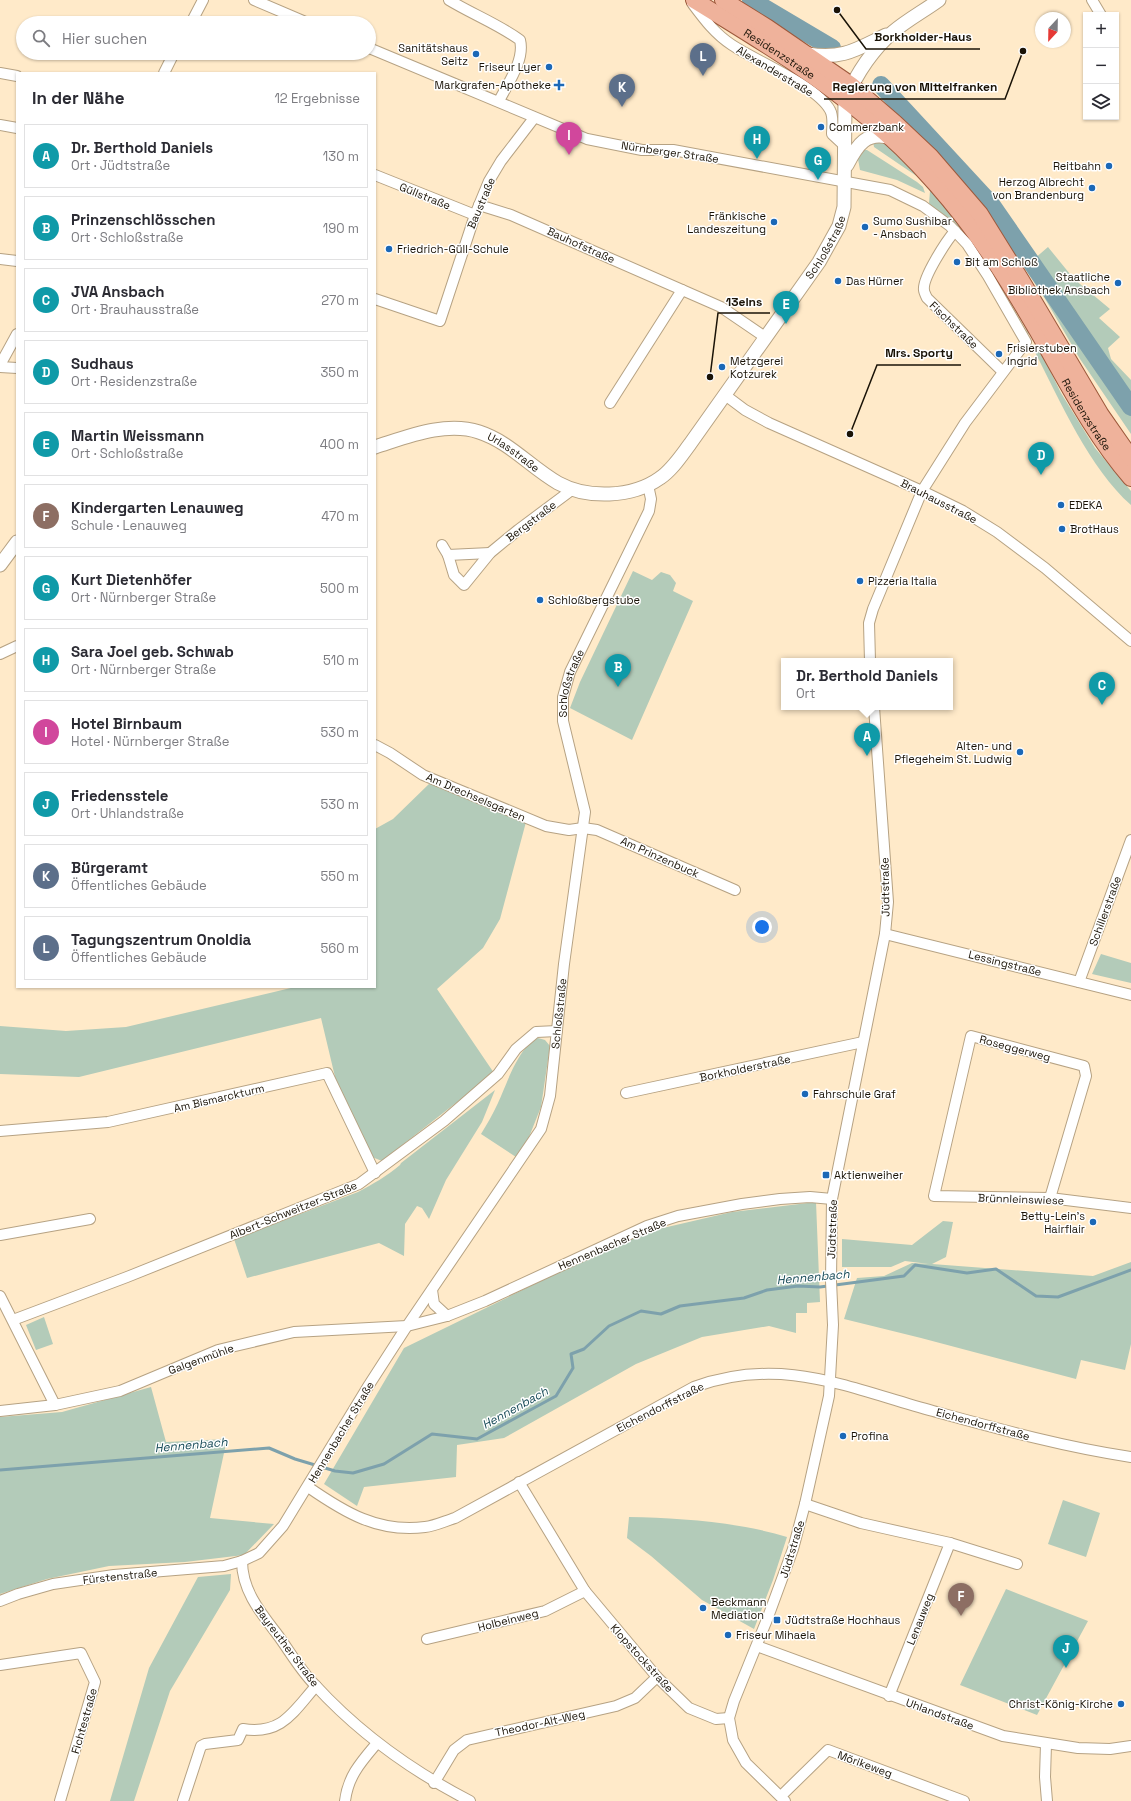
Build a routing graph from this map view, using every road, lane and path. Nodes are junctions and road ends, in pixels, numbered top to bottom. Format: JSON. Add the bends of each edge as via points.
{"nodes":[{"id":1,"x":203,"y":0,"type":"edge"},
{"id":2,"x":254,"y":0,"type":"edge"},
{"id":3,"x":449,"y":0,"type":"edge"},
{"id":4,"x":690,"y":0,"type":"edge"},
{"id":5,"x":694,"y":0,"type":"edge"},
{"id":6,"x":722,"y":0,"type":"edge"},
{"id":7,"x":939,"y":0,"type":"edge"},
{"id":8,"x":1092,"y":0,"type":"edge"},
{"id":9,"x":1099,"y":12,"type":"edge"},
{"id":10,"x":195,"y":16,"type":"edge"},
{"id":11,"x":292,"y":16,"type":"edge"},
{"id":12,"x":893,"y":32,"type":"junction"},
{"id":13,"x":376,"y":51,"type":"edge"},
{"id":14,"x":807,"y":54,"type":"junction"},
{"id":15,"x":170,"y":60,"type":"edge"},
{"id":16,"x":164,"y":72,"type":"edge"},
{"id":17,"x":0,"y":73,"type":"edge"},
{"id":18,"x":16,"y":76,"type":"edge"},
{"id":19,"x":851,"y":85,"type":"junction"},
{"id":20,"x":845,"y":100,"type":"junction"},
{"id":21,"x":499,"y":101,"type":"junction"},
{"id":22,"x":534,"y":118,"type":"junction"},
{"id":23,"x":0,"y":125,"type":"edge"},
{"id":24,"x":16,"y":128,"type":"edge"},
{"id":25,"x":891,"y":138,"type":"junction"},
{"id":26,"x":846,"y":147,"type":"junction"},
{"id":27,"x":376,"y":175,"type":"edge"},
{"id":28,"x":845,"y":175,"type":"junction"},
{"id":29,"x":479,"y":206,"type":"junction"},
{"id":30,"x":475,"y":215,"type":"junction"},
{"id":31,"x":955,"y":231,"type":"junction"},
{"id":32,"x":0,"y":259,"type":"edge"},
{"id":33,"x":16,"y":261,"type":"edge"},
{"id":34,"x":682,"y":290,"type":"junction"},
{"id":35,"x":376,"y":299,"type":"edge"},
{"id":36,"x":16,"y":336,"type":"edge"},
{"id":37,"x":765,"y":337,"type":"junction"},
{"id":38,"x":0,"y":366,"type":"edge"},
{"id":39,"x":16,"y":368,"type":"edge"},
{"id":40,"x":1002,"y":371,"type":"junction"},
{"id":41,"x":725,"y":395,"type":"junction"},
{"id":42,"x":610,"y":404,"type":"dead end"},
{"id":43,"x":376,"y":447,"type":"edge"},
{"id":44,"x":1131,"y":458,"type":"edge"},
{"id":45,"x":1131,"y":478,"type":"edge"},
{"id":46,"x":648,"y":485,"type":"junction"},
{"id":47,"x":573,"y":489,"type":"junction"},
{"id":48,"x":922,"y":490,"type":"junction"},
{"id":49,"x":16,"y":543,"type":"edge"},
{"id":50,"x":442,"y":545,"type":"dead end"},
{"id":51,"x":490,"y":553,"type":"junction"},
{"id":52,"x":448,"y":555,"type":"junction"},
{"id":53,"x":0,"y":565,"type":"edge"},
{"id":54,"x":1131,"y":641,"type":"edge"},
{"id":55,"x":16,"y":646,"type":"edge"},
{"id":56,"x":0,"y":654,"type":"edge"},
{"id":57,"x":870,"y":658,"type":"edge"},
{"id":58,"x":874,"y":710,"type":"edge"},
{"id":59,"x":376,"y":746,"type":"edge"},
{"id":60,"x":583,"y":828,"type":"junction"},
{"id":61,"x":1131,"y":840,"type":"edge"},
{"id":62,"x":735,"y":890,"type":"dead end"},
{"id":63,"x":885,"y":934,"type":"junction"},
{"id":64,"x":1079,"y":982,"type":"junction"},
{"id":65,"x":1128,"y":994,"type":"edge"},
{"id":66,"x":557,"y":1030,"type":"junction"},
{"id":67,"x":863,"y":1042,"type":"junction"},
{"id":68,"x":626,"y":1093,"type":"dead end"},
{"id":69,"x":0,"y":1131,"type":"edge"},
{"id":70,"x":375,"y":1174,"type":"junction"},
{"id":71,"x":934,"y":1196,"type":"joint"},
{"id":72,"x":1050,"y":1198,"type":"junction"},
{"id":73,"x":832,"y":1199,"type":"junction"},
{"id":74,"x":1131,"y":1208,"type":"edge"},
{"id":75,"x":90,"y":1219,"type":"dead end"},
{"id":76,"x":0,"y":1235,"type":"edge"},
{"id":77,"x":432,"y":1290,"type":"junction"},
{"id":78,"x":0,"y":1296,"type":"edge"},
{"id":79,"x":447,"y":1316,"type":"junction"},
{"id":80,"x":13,"y":1320,"type":"junction"},
{"id":81,"x":407,"y":1326,"type":"junction"},
{"id":82,"x":830,"y":1381,"type":"junction"},
{"id":83,"x":56,"y":1405,"type":"junction"},
{"id":84,"x":0,"y":1411,"type":"edge"},
{"id":85,"x":1131,"y":1457,"type":"edge"},
{"id":86,"x":519,"y":1482,"type":"junction"},
{"id":87,"x":308,"y":1487,"type":"junction"},
{"id":88,"x":805,"y":1504,"type":"junction"},
{"id":89,"x":950,"y":1543,"type":"junction"},
{"id":90,"x":242,"y":1562,"type":"junction"},
{"id":91,"x":1017,"y":1564,"type":"dead end"},
{"id":92,"x":585,"y":1591,"type":"junction"},
{"id":93,"x":0,"y":1601,"type":"edge"},
{"id":94,"x":427,"y":1639,"type":"dead end"},
{"id":95,"x":756,"y":1646,"type":"junction"},
{"id":96,"x":0,"y":1665,"type":"edge"},
{"id":97,"x":657,"y":1676,"type":"junction"},
{"id":98,"x":316,"y":1686,"type":"junction"},
{"id":99,"x":889,"y":1696,"type":"junction"},
{"id":100,"x":729,"y":1718,"type":"junction"},
{"id":101,"x":377,"y":1743,"type":"junction"},
{"id":102,"x":1046,"y":1744,"type":"junction"},
{"id":103,"x":1131,"y":1746,"type":"edge"},
{"id":104,"x":434,"y":1783,"type":"junction"},
{"id":105,"x":783,"y":1799,"type":"edge"},
{"id":106,"x":60,"y":1801,"type":"edge"},
{"id":107,"x":184,"y":1801,"type":"edge"},
{"id":108,"x":345,"y":1801,"type":"edge"},
{"id":109,"x":470,"y":1801,"type":"edge"},
{"id":110,"x":964,"y":1801,"type":"edge"},
{"id":111,"x":1047,"y":1801,"type":"edge"}],
"edges":[{"from":1,"to":10,"type":"street"},
{"from":2,"to":11,"type":"street"},
{"from":3,"to":21,"type":"street","via":[[520,40],[520,57]]},
{"from":4,"to":26,"type":"street","name":"Alexanderstraße","via":[[713,31],[731,45],[782,73],[826,104],[832,115],[832,134]]},
{"from":5,"to":20,"type":"main road","name":"Residenzstraße","via":[[781,54]]},
{"from":6,"to":14,"type":"main road","name":"Residenzstraße"},
{"from":7,"to":12,"type":"street"},
{"from":8,"to":9,"type":"street"},
{"from":12,"to":14,"type":"street","via":[[845,55],[824,57]]},
{"from":12,"to":19,"type":"street","via":[[873,53]]},
{"from":13,"to":21,"type":"street","name":"Nürnberger Straße"},
{"from":14,"to":19,"type":"main road","name":"Residenzstraße"},
{"from":15,"to":16,"type":"street"},
{"from":17,"to":18,"type":"street"},
{"from":19,"to":20,"type":"street"},
{"from":19,"to":44,"type":"main road","name":"Residenzstraße","via":[[930,156],[980,214],[1101,415]]},
{"from":20,"to":25,"type":"main road","name":"Residenzstraße"},
{"from":20,"to":26,"type":"street","name":"Schloßstraße"},
{"from":21,"to":22,"type":"street","name":"Nürnberger Straße"},
{"from":22,"to":28,"type":"street","name":"Nürnberger Straße","via":[[587,139],[642,150],[673,150]]},
{"from":22,"to":29,"type":"street","name":"Baustraße","via":[[501,161]]},
{"from":23,"to":24,"type":"street"},
{"from":25,"to":28,"type":"street","via":[[874,136],[860,144],[854,151]]},
{"from":25,"to":45,"type":"main road","name":"Residenzstraße","via":[[944,194],[991,256],[1037,330],[1089,423]]},
{"from":26,"to":28,"type":"street","name":"Schloßstraße"},
{"from":27,"to":30,"type":"street","name":"Güllstraße"},
{"from":28,"to":31,"type":"street","via":[[890,190],[923,206]]},
{"from":28,"to":37,"type":"street","name":"Schloßstraße","via":[[844,207],[839,226],[819,262]]},
{"from":29,"to":30,"type":"street","name":"Baustraße"},
{"from":29,"to":34,"type":"street","name":"Bauhofstraße","via":[[511,215]]},
{"from":30,"to":35,"type":"street","name":"Baustraße","via":[[440,321]]},
{"from":31,"to":40,"type":"street","via":[[988,276],[1026,342]]},
{"from":31,"to":40,"type":"street","name":"Fischstraße","via":[[947,240],[923,288],[927,298]]},
{"from":32,"to":33,"type":"street"},
{"from":34,"to":37,"type":"street","name":"Bauhofstraße","via":[[721,307]]},
{"from":34,"to":42,"type":"street"},
{"from":36,"to":38,"type":"street"},
{"from":37,"to":41,"type":"street","name":"Schloßstraße"},
{"from":38,"to":39,"type":"street"},
{"from":40,"to":48,"type":"street"},
{"from":41,"to":46,"type":"street","name":"Schloßstraße","via":[[669,471]]},
{"from":41,"to":48,"type":"street","name":"Brauhausstraße","via":[[769,423]]},
{"from":43,"to":47,"type":"street","name":"Urlasstraße","via":[[423,432],[456,428],[478,431],[498,440],[558,483]]},
{"from":46,"to":47,"type":"street","name":"Urlasstraße","via":[[611,494]]},
{"from":46,"to":60,"type":"street","name":"Schloßstraße","via":[[651,499],[649,511],[570,672],[563,697],[563,721],[585,812]]},
{"from":47,"to":51,"type":"street","name":"Bergstraße"},
{"from":48,"to":54,"type":"street","name":"Brauhausstraße","via":[[997,532],[1045,568]]},
{"from":48,"to":57,"type":"street","via":[[873,609],[869,623]]},
{"from":49,"to":53,"type":"street"},
{"from":50,"to":52,"type":"street","name":"Bergstraße"},
{"from":51,"to":52,"type":"street"},
{"from":51,"to":52,"type":"street","name":"Bergstraße","via":[[464,585],[454,575]]},
{"from":55,"to":56,"type":"street"},
{"from":58,"to":63,"type":"street","name":"Jüdtstraße","via":[[888,902]]},
{"from":59,"to":60,"type":"street","name":"Am Drechselsgarten","via":[[429,778],[546,826],[569,830]]},
{"from":60,"to":62,"type":"street","name":"Am Prinzenbuck","via":[[597,830]]},
{"from":60,"to":66,"type":"street","name":"Schloßstraße"},
{"from":61,"to":64,"type":"street","name":"Schillerstraße"},
{"from":63,"to":64,"type":"street","name":"Lessingstraße"},
{"from":63,"to":67,"type":"street","name":"Jüdtstraße"},
{"from":64,"to":65,"type":"street","name":"Lessingstraße"},
{"from":66,"to":70,"type":"street","name":"Albert-Schweitzer-Straße","via":[[536,1032],[516,1049],[498,1074],[444,1121]]},
{"from":66,"to":77,"type":"street","name":"Schloßstraße","via":[[550,1096],[541,1129]]},
{"from":67,"to":68,"type":"street","name":"Borkholderstraße"},
{"from":67,"to":73,"type":"street","name":"Jüdtstraße"},
{"from":69,"to":70,"type":"street","name":"Am Bismarckturm","via":[[108,1122],[327,1073]]},
{"from":70,"to":80,"type":"street","name":"Albert-Schweitzer-Straße","via":[[359,1184]]},
{"from":71,"to":72,"type":"street","name":"Brünnleinswiese"},
{"from":71,"to":72,"type":"street","name":"Roseggerweg","via":[[971,1036],[1084,1066],[1086,1076]]},
{"from":72,"to":74,"type":"street","name":"Brünnleinswiese"},
{"from":73,"to":79,"type":"street","name":"Hennenbacher Straße","via":[[780,1199],[678,1216],[647,1226]]},
{"from":73,"to":82,"type":"street","name":"Jüdtstraße","via":[[833,1325]]},
{"from":75,"to":76,"type":"street"},
{"from":77,"to":79,"type":"street","via":[[434,1304]]},
{"from":77,"to":81,"type":"street","name":"Schloßstraße"},
{"from":78,"to":80,"type":"street"},
{"from":79,"to":81,"type":"street","name":"Hennenbacher Straße"},
{"from":80,"to":83,"type":"street"},
{"from":81,"to":83,"type":"street","name":"Galgenmühle","via":[[294,1332],[218,1350],[120,1391]]},
{"from":81,"to":87,"type":"street","name":"Hennenbacher Straße"},
{"from":82,"to":85,"type":"street","name":"Eichendorffstraße","via":[[1069,1447]]},
{"from":82,"to":86,"type":"street","name":"Eichendorffstraße","via":[[766,1373],[727,1377],[703,1384]]},
{"from":82,"to":88,"type":"street","name":"Jüdtstraße","via":[[829,1396]]},
{"from":83,"to":84,"type":"street","name":"Galgenmühle"},
{"from":86,"to":87,"type":"street","name":"Eichendorffstraße","via":[[455,1518],[426,1527],[397,1527],[367,1521],[349,1514]]},
{"from":86,"to":92,"type":"street","name":"Klopstockstraße"},
{"from":87,"to":90,"type":"street","name":"Hennenbacher Straße","via":[[284,1526],[259,1553]]},
{"from":88,"to":89,"type":"street","via":[[861,1523]]},
{"from":88,"to":95,"type":"street","name":"Jüdtstraße","via":[[793,1549]]},
{"from":89,"to":91,"type":"street"},
{"from":89,"to":99,"type":"street","name":"Lenauweg"},
{"from":90,"to":93,"type":"street","name":"Fürstenstraße","via":[[52,1584]]},
{"from":90,"to":98,"type":"street","name":"Bayreuther Straße","via":[[242,1575],[255,1604]]},
{"from":92,"to":94,"type":"street","name":"Holbeinweg","via":[[545,1610]]},
{"from":92,"to":97,"type":"street","name":"Klopstockstraße"},
{"from":95,"to":99,"type":"street","name":"Uhlandstraße"},
{"from":95,"to":100,"type":"street","name":"Jüdtstraße"},
{"from":96,"to":106,"type":"street","name":"Fichtestraße","via":[[81,1653],[95,1682]]},
{"from":97,"to":100,"type":"street","name":"Klopstockstraße","via":[[689,1708],[716,1719]]},
{"from":97,"to":104,"type":"street","name":"Theodor-Alt-Weg","via":[[635,1698],[616,1706],[466,1740],[454,1750]]},
{"from":98,"to":101,"type":"street","name":"Bayreuther Straße"},
{"from":98,"to":107,"type":"street","via":[[282,1724],[267,1730],[243,1729],[238,1740],[201,1746]]},
{"from":99,"to":102,"type":"street","name":"Uhlandstraße","via":[[1003,1736]]},
{"from":100,"to":105,"type":"street","via":[[733,1740],[746,1763]]},
{"from":101,"to":104,"type":"street","name":"Bayreuther Straße"},
{"from":101,"to":108,"type":"street","via":[[354,1770],[346,1790]]},
{"from":102,"to":103,"type":"street","name":"Uhlandstraße","via":[[1110,1749]]},
{"from":102,"to":111,"type":"street"},
{"from":104,"to":109,"type":"street","name":"Bayreuther Straße"},
{"from":105,"to":110,"type":"street","name":"Mörikeweg","via":[[828,1750]]}]}
